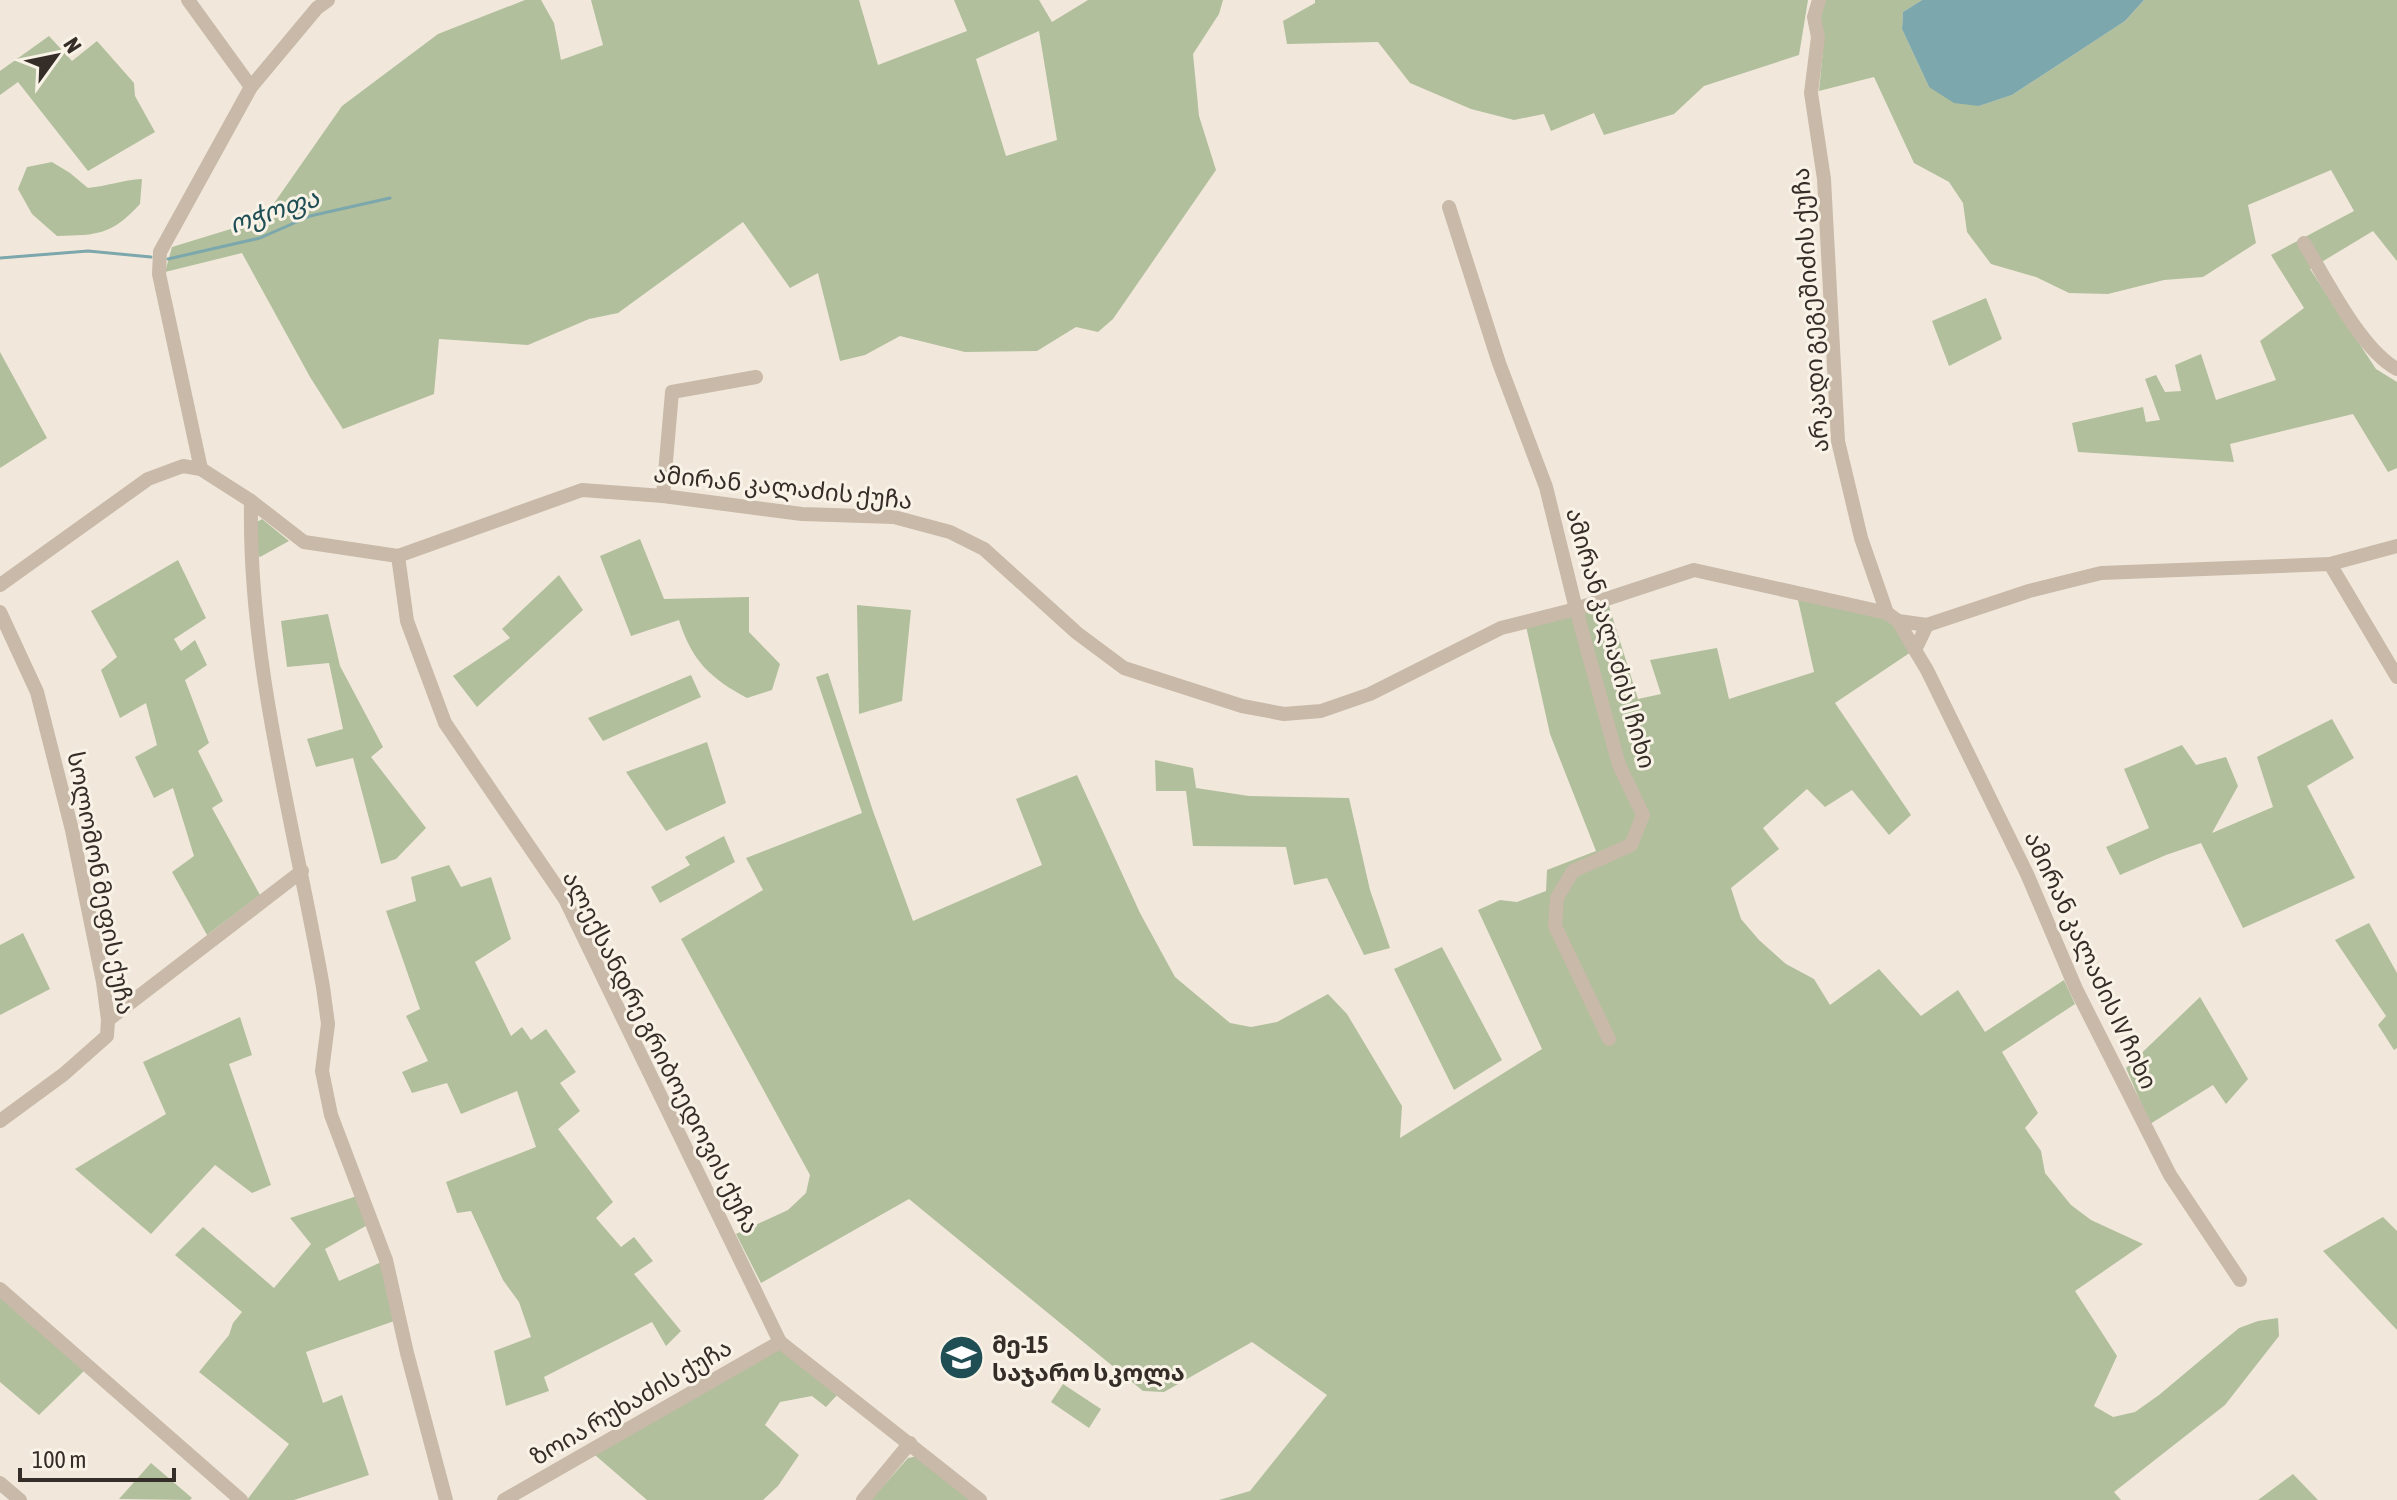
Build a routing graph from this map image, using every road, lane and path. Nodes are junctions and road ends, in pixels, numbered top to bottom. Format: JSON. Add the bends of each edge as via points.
{"nodes":[{"id":1,"x":188,"y":0,"type":"edge"},
{"id":2,"x":328,"y":0,"type":"edge"},
{"id":3,"x":1819,"y":0,"type":"edge"},
{"id":4,"x":251,"y":87,"type":"junction"},
{"id":5,"x":1449,"y":207,"type":"dead end"},
{"id":6,"x":2304,"y":243,"type":"dead end"},
{"id":7,"x":2397,"y":369,"type":"edge"},
{"id":8,"x":756,"y":377,"type":"dead end"},
{"id":9,"x":201,"y":469,"type":"junction"},
{"id":10,"x":663,"y":496,"type":"junction"},
{"id":11,"x":251,"y":501,"type":"junction"},
{"id":12,"x":2397,"y":546,"type":"edge"},
{"id":13,"x":398,"y":556,"type":"junction"},
{"id":14,"x":2330,"y":564,"type":"junction"},
{"id":15,"x":0,"y":585,"type":"edge"},
{"id":16,"x":1576,"y":609,"type":"junction"},
{"id":17,"x":0,"y":612,"type":"edge"},
{"id":18,"x":1893,"y":617,"type":"junction"},
{"id":19,"x":1927,"y":625,"type":"junction"},
{"id":20,"x":1915,"y":650,"type":"junction"},
{"id":21,"x":2397,"y":677,"type":"edge"},
{"id":22,"x":302,"y":871,"type":"junction"},
{"id":23,"x":108,"y":1020,"type":"junction"},
{"id":24,"x":1609,"y":1039,"type":"dead end"},
{"id":25,"x":0,"y":1121,"type":"edge"},
{"id":26,"x":2240,"y":1280,"type":"dead end"},
{"id":27,"x":0,"y":1289,"type":"edge"},
{"id":28,"x":780,"y":1342,"type":"junction"},
{"id":29,"x":910,"y":1443,"type":"junction"},
{"id":30,"x":0,"y":1483,"type":"edge"},
{"id":31,"x":20,"y":1500,"type":"edge"},
{"id":32,"x":241,"y":1500,"type":"edge"},
{"id":33,"x":446,"y":1500,"type":"edge"},
{"id":34,"x":504,"y":1500,"type":"edge"},
{"id":35,"x":863,"y":1500,"type":"edge"},
{"id":36,"x":980,"y":1500,"type":"edge"}],
"edges":[{"from":1,"to":4,"type":"street"},
{"from":2,"to":4,"type":"street"},
{"from":3,"to":18,"type":"street","name":"არკადი გეგეშიძის ქუჩა","via":[[1811,93],[1824,179],[1838,441],[1861,538]]},
{"from":4,"to":9,"type":"street","via":[[160,252],[159,274]]},
{"from":5,"to":16,"type":"street","name":"ამირან კალაძის I ჩიხი","via":[[1546,487]]},
{"from":6,"to":7,"type":"street","via":[[2357,328],[2382,361]]},
{"from":8,"to":10,"type":"street","via":[[672,392]]},
{"from":9,"to":11,"type":"street","name":"ამირან კალაძის ქუჩა"},
{"from":9,"to":15,"type":"street","via":[[183,466],[148,479]]},
{"from":10,"to":13,"type":"street","name":"ამირან კალაძის ქუჩა","via":[[582,490]]},
{"from":10,"to":16,"type":"street","name":"ამირან კალაძის ქუჩა","via":[[802,514],[894,517],[950,532],[984,549],[1124,668],[1284,714],[1321,711],[1370,694],[1501,628]]},
{"from":11,"to":13,"type":"street","name":"ამირან კალაძის ქუჩა","via":[[304,542]]},
{"from":11,"to":22,"type":"street","via":[[250,551],[266,690]]},
{"from":12,"to":14,"type":"street","name":"ამირან კალაძის ქუჩა"},
{"from":13,"to":28,"type":"street","name":"ალექსანდრე გრიბოედოვის ქუჩა","via":[[407,621],[445,723],[565,899]]},
{"from":14,"to":19,"type":"street","name":"ამირან კალაძის ქუჩა","via":[[2101,573]]},
{"from":14,"to":21,"type":"street"},
{"from":16,"to":18,"type":"street","name":"ამირან კალაძის ქუჩა","via":[[1694,570]]},
{"from":16,"to":24,"type":"street","name":"ამირან კალაძის I ჩიხი","via":[[1619,765],[1643,815],[1631,845],[1573,871],[1557,898],[1555,926]]},
{"from":17,"to":23,"type":"street","name":"სოლომონ მეფის ქუჩა","via":[[37,692],[72,830]]},
{"from":18,"to":19,"type":"street","name":"ამირან კალაძის ქუჩა"},
{"from":18,"to":20,"type":"street","name":"ამირან კალაძის IV ჩიხი"},
{"from":19,"to":20,"type":"street"},
{"from":20,"to":26,"type":"street","name":"ამირან კალაძის IV ჩიხი","via":[[2170,1175]]},
{"from":22,"to":23,"type":"street"},
{"from":22,"to":33,"type":"street","via":[[328,1024],[322,1071],[331,1115],[386,1260]]},
{"from":23,"to":25,"type":"street","name":"სოლომონ მეფის ქუჩა","via":[[107,1036],[88,1055]]},
{"from":27,"to":32,"type":"street"},
{"from":28,"to":29,"type":"street","name":"ალექსანდრე გრიბოედოვის ქუჩა"},
{"from":28,"to":34,"type":"street","name":"ზოია რუხაძის ქუჩა"},
{"from":29,"to":35,"type":"street"},
{"from":29,"to":36,"type":"street","name":"ალექსანდრე გრიბოედოვის ქუჩა"},
{"from":30,"to":31,"type":"street"}]}
